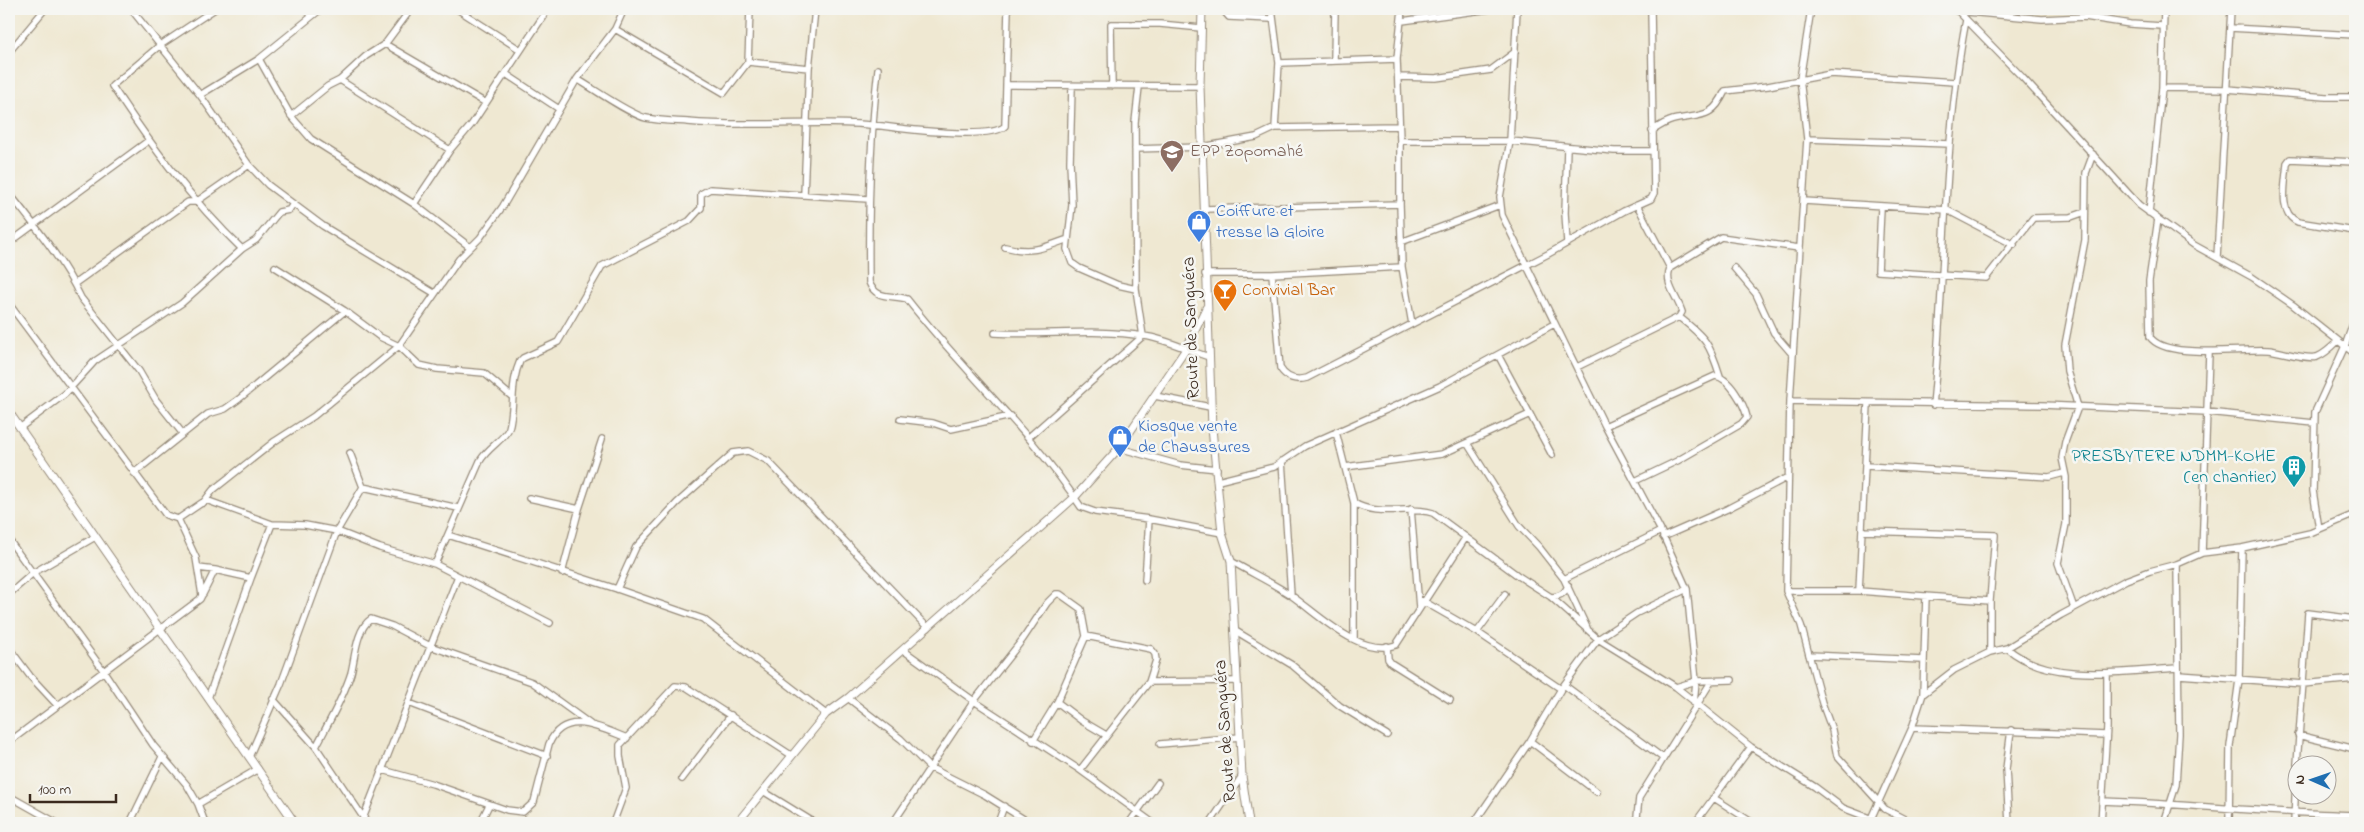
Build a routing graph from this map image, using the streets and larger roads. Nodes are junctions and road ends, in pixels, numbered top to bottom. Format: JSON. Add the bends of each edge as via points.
{"nodes":[{"id":1,"x":45,"y":9,"type":"edge"},
{"id":2,"x":131,"y":9,"type":"edge"},
{"id":3,"x":215,"y":9,"type":"edge"},
{"id":4,"x":306,"y":9,"type":"edge"},
{"id":5,"x":321,"y":9,"type":"edge"},
{"id":6,"x":410,"y":9,"type":"edge"},
{"id":7,"x":457,"y":9,"type":"edge"},
{"id":8,"x":548,"y":9,"type":"edge"},
{"id":9,"x":624,"y":9,"type":"edge"},
{"id":10,"x":750,"y":9,"type":"edge"},
{"id":11,"x":815,"y":9,"type":"edge"},
{"id":12,"x":1008,"y":9,"type":"edge"},
{"id":13,"x":1202,"y":9,"type":"edge"},
{"id":14,"x":1222,"y":9,"type":"edge"},
{"id":15,"x":1272,"y":9,"type":"edge"},
{"id":16,"x":1335,"y":9,"type":"edge"},
{"id":17,"x":1402,"y":9,"type":"edge"},
{"id":18,"x":1490,"y":9,"type":"edge"},
{"id":19,"x":1517,"y":9,"type":"edge"},
{"id":20,"x":1651,"y":9,"type":"edge"},
{"id":21,"x":1811,"y":9,"type":"edge"},
{"id":22,"x":2164,"y":9,"type":"edge"},
{"id":23,"x":2231,"y":9,"type":"edge"},
{"id":24,"x":1467,"y":10,"type":"edge"},
{"id":25,"x":1956,"y":10,"type":"edge"},
{"id":26,"x":310,"y":15,"type":"junction"},
{"id":27,"x":1272,"y":19,"type":"junction"},
{"id":28,"x":1966,"y":20,"type":"junction"},
{"id":29,"x":1402,"y":21,"type":"junction"},
{"id":30,"x":2162,"y":26,"type":"junction"},
{"id":31,"x":1201,"y":28,"type":"junction"},
{"id":32,"x":2230,"y":28,"type":"junction"},
{"id":33,"x":615,"y":29,"type":"junction"},
{"id":34,"x":2355,"y":35,"type":"edge"},
{"id":35,"x":385,"y":44,"type":"junction"},
{"id":36,"x":159,"y":46,"type":"junction"},
{"id":37,"x":520,"y":49,"type":"junction"},
{"id":38,"x":9,"y":52,"type":"edge"},
{"id":39,"x":1515,"y":52,"type":"junction"},
{"id":40,"x":259,"y":59,"type":"junction"},
{"id":41,"x":1397,"y":59,"type":"junction"},
{"id":42,"x":1334,"y":60,"type":"junction"},
{"id":43,"x":748,"y":62,"type":"junction"},
{"id":44,"x":1279,"y":63,"type":"junction"},
{"id":45,"x":809,"y":68,"type":"junction"},
{"id":46,"x":878,"y":69,"type":"dead end"},
{"id":47,"x":506,"y":74,"type":"junction"},
{"id":48,"x":1399,"y":77,"type":"junction"},
{"id":49,"x":577,"y":79,"type":"junction"},
{"id":50,"x":1800,"y":79,"type":"junction"},
{"id":51,"x":340,"y":80,"type":"junction"},
{"id":52,"x":1955,"y":82,"type":"junction"},
{"id":53,"x":1008,"y":85,"type":"junction"},
{"id":54,"x":1112,"y":86,"type":"junction"},
{"id":55,"x":1200,"y":86,"type":"junction"},
{"id":56,"x":1072,"y":87,"type":"junction"},
{"id":57,"x":1139,"y":87,"type":"junction"},
{"id":58,"x":2162,"y":88,"type":"junction"},
{"id":59,"x":2227,"y":90,"type":"junction"},
{"id":60,"x":200,"y":95,"type":"junction"},
{"id":61,"x":2355,"y":96,"type":"edge"},
{"id":62,"x":486,"y":102,"type":"junction"},
{"id":63,"x":559,"y":109,"type":"junction"},
{"id":64,"x":291,"y":116,"type":"junction"},
{"id":65,"x":807,"y":124,"type":"junction"},
{"id":66,"x":871,"y":125,"type":"junction"},
{"id":67,"x":1398,"y":126,"type":"junction"},
{"id":68,"x":1275,"y":128,"type":"junction"},
{"id":69,"x":1652,"y":131,"type":"junction"},
{"id":70,"x":1807,"y":139,"type":"junction"},
{"id":71,"x":148,"y":141,"type":"junction"},
{"id":72,"x":1400,"y":141,"type":"junction"},
{"id":73,"x":1510,"y":141,"type":"junction"},
{"id":74,"x":1950,"y":144,"type":"junction"},
{"id":75,"x":1202,"y":147,"type":"junction"},
{"id":76,"x":1567,"y":147,"type":"junction"},
{"id":77,"x":1135,"y":148,"type":"junction"},
{"id":78,"x":450,"y":150,"type":"junction"},
{"id":79,"x":1652,"y":151,"type":"junction"},
{"id":80,"x":2093,"y":154,"type":"junction"},
{"id":81,"x":2355,"y":162,"type":"edge"},
{"id":82,"x":249,"y":165,"type":"junction"},
{"id":83,"x":9,"y":193,"type":"edge"},
{"id":84,"x":804,"y":195,"type":"junction"},
{"id":85,"x":868,"y":199,"type":"junction"},
{"id":86,"x":1804,"y":201,"type":"junction"},
{"id":87,"x":196,"y":202,"type":"junction"},
{"id":88,"x":293,"y":204,"type":"junction"},
{"id":89,"x":414,"y":204,"type":"junction"},
{"id":90,"x":1400,"y":204,"type":"junction"},
{"id":91,"x":1500,"y":205,"type":"junction"},
{"id":92,"x":1638,"y":205,"type":"junction"},
{"id":93,"x":1880,"y":208,"type":"junction"},
{"id":94,"x":1204,"y":209,"type":"junction"},
{"id":95,"x":1947,"y":210,"type":"junction"},
{"id":96,"x":2085,"y":212,"type":"junction"},
{"id":97,"x":2149,"y":213,"type":"junction"},
{"id":98,"x":2158,"y":219,"type":"junction"},
{"id":99,"x":33,"y":223,"type":"junction"},
{"id":100,"x":2355,"y":231,"type":"edge"},
{"id":101,"x":1068,"y":239,"type":"junction"},
{"id":102,"x":1401,"y":242,"type":"junction"},
{"id":103,"x":9,"y":243,"type":"edge"},
{"id":104,"x":1567,"y":244,"type":"junction"},
{"id":105,"x":2014,"y":245,"type":"junction"},
{"id":106,"x":470,"y":247,"type":"junction"},
{"id":107,"x":1006,"y":247,"type":"dead end"},
{"id":108,"x":1799,"y":248,"type":"junction"},
{"id":109,"x":242,"y":249,"type":"junction"},
{"id":110,"x":2217,"y":257,"type":"junction"},
{"id":111,"x":1526,"y":266,"type":"junction"},
{"id":112,"x":275,"y":267,"type":"dead end"},
{"id":113,"x":1402,"y":267,"type":"junction"},
{"id":114,"x":1670,"y":268,"type":"junction"},
{"id":115,"x":1734,"y":268,"type":"dead end"},
{"id":116,"x":1205,"y":274,"type":"junction"},
{"id":117,"x":1272,"y":274,"type":"junction"},
{"id":118,"x":1944,"y":275,"type":"junction"},
{"id":119,"x":74,"y":284,"type":"junction"},
{"id":120,"x":1136,"y":289,"type":"junction"},
{"id":121,"x":434,"y":294,"type":"junction"},
{"id":122,"x":9,"y":304,"type":"edge"},
{"id":123,"x":1206,"y":308,"type":"junction"},
{"id":124,"x":346,"y":311,"type":"junction"},
{"id":125,"x":1680,"y":317,"type":"junction"},
{"id":126,"x":2355,"y":318,"type":"edge"},
{"id":127,"x":1412,"y":324,"type":"junction"},
{"id":128,"x":1554,"y":324,"type":"junction"},
{"id":129,"x":995,"y":333,"type":"dead end"},
{"id":130,"x":1143,"y":336,"type":"junction"},
{"id":131,"x":2338,"y":341,"type":"junction"},
{"id":132,"x":117,"y":344,"type":"junction"},
{"id":133,"x":398,"y":346,"type":"junction"},
{"id":134,"x":2346,"y":346,"type":"junction"},
{"id":135,"x":1186,"y":350,"type":"junction"},
{"id":136,"x":2209,"y":353,"type":"junction"},
{"id":137,"x":1792,"y":354,"type":"junction"},
{"id":138,"x":2355,"y":354,"type":"edge"},
{"id":139,"x":1498,"y":355,"type":"junction"},
{"id":140,"x":1209,"y":357,"type":"junction"},
{"id":141,"x":1577,"y":367,"type":"junction"},
{"id":142,"x":1720,"y":376,"type":"junction"},
{"id":143,"x":71,"y":388,"type":"junction"},
{"id":144,"x":511,"y":396,"type":"junction"},
{"id":145,"x":1154,"y":396,"type":"junction"},
{"id":146,"x":1790,"y":401,"type":"junction"},
{"id":147,"x":1868,"y":404,"type":"junction"},
{"id":148,"x":1933,"y":405,"type":"junction"},
{"id":149,"x":1210,"y":407,"type":"junction"},
{"id":150,"x":2078,"y":407,"type":"junction"},
{"id":151,"x":9,"y":412,"type":"edge"},
{"id":152,"x":2207,"y":412,"type":"junction"},
{"id":153,"x":1530,"y":414,"type":"junction"},
{"id":154,"x":1011,"y":416,"type":"junction"},
{"id":155,"x":900,"y":419,"type":"dead end"},
{"id":156,"x":2314,"y":423,"type":"junction"},
{"id":157,"x":1605,"y":426,"type":"junction"},
{"id":158,"x":21,"y":427,"type":"junction"},
{"id":159,"x":1336,"y":432,"type":"junction"},
{"id":160,"x":184,"y":434,"type":"junction"},
{"id":161,"x":1030,"y":436,"type":"junction"},
{"id":162,"x":602,"y":439,"type":"dead end"},
{"id":163,"x":1467,"y":443,"type":"junction"},
{"id":164,"x":1119,"y":448,"type":"junction"},
{"id":165,"x":350,"y":453,"type":"dead end"},
{"id":166,"x":1552,"y":455,"type":"dead end"},
{"id":167,"x":1282,"y":461,"type":"junction"},
{"id":168,"x":1866,"y":466,"type":"junction"},
{"id":169,"x":1345,"y":468,"type":"junction"},
{"id":170,"x":1217,"y":469,"type":"junction"},
{"id":171,"x":134,"y":473,"type":"junction"},
{"id":172,"x":2064,"y":473,"type":"junction"},
{"id":173,"x":1788,"y":477,"type":"junction"},
{"id":174,"x":1218,"y":481,"type":"junction"},
{"id":175,"x":1636,"y":481,"type":"junction"},
{"id":176,"x":363,"y":487,"type":"junction"},
{"id":177,"x":1074,"y":496,"type":"junction"},
{"id":178,"x":529,"y":498,"type":"dead end"},
{"id":179,"x":203,"y":503,"type":"junction"},
{"id":180,"x":1354,"y":503,"type":"junction"},
{"id":181,"x":458,"y":508,"type":"junction"},
{"id":182,"x":579,"y":509,"type":"junction"},
{"id":183,"x":1412,"y":509,"type":"junction"},
{"id":184,"x":2355,"y":514,"type":"edge"},
{"id":185,"x":178,"y":519,"type":"junction"},
{"id":186,"x":1150,"y":519,"type":"junction"},
{"id":187,"x":272,"y":524,"type":"junction"},
{"id":188,"x":2319,"y":529,"type":"junction"},
{"id":189,"x":337,"y":531,"type":"junction"},
{"id":190,"x":1222,"y":532,"type":"junction"},
{"id":191,"x":1862,"y":532,"type":"junction"},
{"id":192,"x":1662,"y":534,"type":"junction"},
{"id":193,"x":448,"y":536,"type":"junction"},
{"id":194,"x":95,"y":537,"type":"junction"},
{"id":195,"x":1466,"y":537,"type":"junction"},
{"id":196,"x":9,"y":540,"type":"edge"},
{"id":197,"x":2242,"y":548,"type":"junction"},
{"id":198,"x":2202,"y":553,"type":"junction"},
{"id":199,"x":1231,"y":561,"type":"junction"},
{"id":200,"x":434,"y":564,"type":"junction"},
{"id":201,"x":2177,"y":564,"type":"junction"},
{"id":202,"x":198,"y":568,"type":"junction"},
{"id":203,"x":215,"y":570,"type":"junction"},
{"id":204,"x":562,"y":573,"type":"junction"},
{"id":205,"x":33,"y":574,"type":"junction"},
{"id":206,"x":458,"y":576,"type":"junction"},
{"id":207,"x":251,"y":578,"type":"junction"},
{"id":208,"x":1564,"y":579,"type":"junction"},
{"id":209,"x":1145,"y":580,"type":"dead end"},
{"id":210,"x":1568,"y":585,"type":"junction"},
{"id":211,"x":617,"y":589,"type":"junction"},
{"id":212,"x":1687,"y":589,"type":"junction"},
{"id":213,"x":1786,"y":591,"type":"junction"},
{"id":214,"x":1858,"y":591,"type":"junction"},
{"id":215,"x":9,"y":594,"type":"edge"},
{"id":216,"x":1505,"y":594,"type":"dead end"},
{"id":217,"x":202,"y":595,"type":"junction"},
{"id":218,"x":1291,"y":595,"type":"junction"},
{"id":219,"x":1926,"y":596,"type":"junction"},
{"id":220,"x":1551,"y":597,"type":"junction"},
{"id":221,"x":1423,"y":601,"type":"junction"},
{"id":222,"x":1990,"y":601,"type":"junction"},
{"id":223,"x":1419,"y":608,"type":"junction"},
{"id":224,"x":2074,"y":608,"type":"junction"},
{"id":225,"x":2355,"y":619,"type":"edge"},
{"id":226,"x":550,"y":623,"type":"dead end"},
{"id":227,"x":928,"y":628,"type":"junction"},
{"id":228,"x":159,"y":630,"type":"junction"},
{"id":229,"x":1234,"y":630,"type":"junction"},
{"id":230,"x":1588,"y":630,"type":"junction"},
{"id":231,"x":1478,"y":632,"type":"junction"},
{"id":232,"x":1086,"y":636,"type":"junction"},
{"id":233,"x":1598,"y":639,"type":"junction"},
{"id":234,"x":1354,"y":640,"type":"junction"},
{"id":235,"x":430,"y":646,"type":"junction"},
{"id":236,"x":1387,"y":646,"type":"junction"},
{"id":237,"x":9,"y":648,"type":"edge"},
{"id":238,"x":2007,"y":648,"type":"junction"},
{"id":239,"x":903,"y":650,"type":"junction"},
{"id":240,"x":1990,"y":652,"type":"junction"},
{"id":241,"x":1809,"y":655,"type":"junction"},
{"id":242,"x":1923,"y":660,"type":"junction"},
{"id":243,"x":2178,"y":668,"type":"junction"},
{"id":244,"x":103,"y":670,"type":"junction"},
{"id":245,"x":2107,"y":674,"type":"junction"},
{"id":246,"x":2179,"y":675,"type":"junction"},
{"id":247,"x":2355,"y":679,"type":"edge"},
{"id":248,"x":1732,"y":680,"type":"dead end"},
{"id":249,"x":2239,"y":680,"type":"junction"},
{"id":250,"x":1236,"y":681,"type":"junction"},
{"id":251,"x":1696,"y":681,"type":"junction"},
{"id":252,"x":1149,"y":682,"type":"junction"},
{"id":253,"x":1711,"y":682,"type":"junction"},
{"id":254,"x":2303,"y":684,"type":"junction"},
{"id":255,"x":1562,"y":687,"type":"junction"},
{"id":256,"x":1676,"y":687,"type":"junction"},
{"id":257,"x":1923,"y":694,"type":"junction"},
{"id":258,"x":208,"y":698,"type":"junction"},
{"id":259,"x":848,"y":698,"type":"junction"},
{"id":260,"x":274,"y":699,"type":"junction"},
{"id":261,"x":1450,"y":700,"type":"dead end"},
{"id":262,"x":974,"y":701,"type":"junction"},
{"id":263,"x":1057,"y":702,"type":"junction"},
{"id":264,"x":409,"y":703,"type":"junction"},
{"id":265,"x":57,"y":705,"type":"junction"},
{"id":266,"x":1696,"y":705,"type":"junction"},
{"id":267,"x":826,"y":714,"type":"junction"},
{"id":268,"x":731,"y":715,"type":"junction"},
{"id":269,"x":590,"y":724,"type":"junction"},
{"id":270,"x":1912,"y":728,"type":"junction"},
{"id":271,"x":2011,"y":730,"type":"junction"},
{"id":272,"x":2298,"y":734,"type":"junction"},
{"id":273,"x":1106,"y":735,"type":"junction"},
{"id":274,"x":1386,"y":735,"type":"dead end"},
{"id":275,"x":2106,"y":735,"type":"junction"},
{"id":276,"x":1240,"y":737,"type":"junction"},
{"id":277,"x":628,"y":738,"type":"junction"},
{"id":278,"x":1033,"y":741,"type":"junction"},
{"id":279,"x":1530,"y":741,"type":"junction"},
{"id":280,"x":9,"y":742,"type":"edge"},
{"id":281,"x":1160,"y":744,"type":"dead end"},
{"id":282,"x":316,"y":747,"type":"junction"},
{"id":283,"x":1751,"y":747,"type":"junction"},
{"id":284,"x":2355,"y":749,"type":"edge"},
{"id":285,"x":2297,"y":754,"type":"edge"},
{"id":286,"x":791,"y":755,"type":"junction"},
{"id":287,"x":547,"y":756,"type":"junction"},
{"id":288,"x":162,"y":757,"type":"junction"},
{"id":289,"x":249,"y":757,"type":"junction"},
{"id":290,"x":1663,"y":758,"type":"junction"},
{"id":291,"x":928,"y":767,"type":"junction"},
{"id":292,"x":258,"y":769,"type":"junction"},
{"id":293,"x":383,"y":770,"type":"junction"},
{"id":294,"x":1080,"y":770,"type":"junction"},
{"id":295,"x":1242,"y":776,"type":"junction"},
{"id":296,"x":682,"y":779,"type":"dead end"},
{"id":297,"x":1158,"y":784,"type":"dead end"},
{"id":298,"x":763,"y":791,"type":"junction"},
{"id":299,"x":1597,"y":792,"type":"dead end"},
{"id":300,"x":9,"y":796,"type":"edge"},
{"id":301,"x":1714,"y":798,"type":"junction"},
{"id":302,"x":1879,"y":801,"type":"junction"},
{"id":303,"x":2103,"y":801,"type":"junction"},
{"id":304,"x":198,"y":804,"type":"junction"},
{"id":305,"x":2170,"y":804,"type":"junction"},
{"id":306,"x":2295,"y":804,"type":"edge"},
{"id":307,"x":490,"y":805,"type":"junction"},
{"id":308,"x":1004,"y":806,"type":"junction"},
{"id":309,"x":2230,"y":809,"type":"junction"},
{"id":310,"x":1135,"y":812,"type":"junction"},
{"id":311,"x":2295,"y":813,"type":"junction"},
{"id":312,"x":2355,"y":815,"type":"edge"},
{"id":313,"x":364,"y":816,"type":"junction"},
{"id":314,"x":1870,"y":821,"type":"edge"},
{"id":315,"x":57,"y":823,"type":"edge"},
{"id":316,"x":130,"y":823,"type":"edge"},
{"id":317,"x":205,"y":823,"type":"edge"},
{"id":318,"x":295,"y":823,"type":"edge"},
{"id":319,"x":367,"y":823,"type":"edge"},
{"id":320,"x":480,"y":823,"type":"edge"},
{"id":321,"x":613,"y":823,"type":"edge"},
{"id":322,"x":736,"y":823,"type":"edge"},
{"id":323,"x":814,"y":823,"type":"edge"},
{"id":324,"x":893,"y":823,"type":"edge"},
{"id":325,"x":998,"y":823,"type":"edge"},
{"id":326,"x":1030,"y":823,"type":"edge"},
{"id":327,"x":1129,"y":823,"type":"edge"},
{"id":328,"x":1153,"y":823,"type":"edge"},
{"id":329,"x":1210,"y":823,"type":"edge"},
{"id":330,"x":1250,"y":823,"type":"edge"},
{"id":331,"x":1474,"y":823,"type":"edge"},
{"id":332,"x":1641,"y":823,"type":"edge"},
{"id":333,"x":1695,"y":823,"type":"edge"},
{"id":334,"x":1753,"y":823,"type":"edge"},
{"id":335,"x":1912,"y":823,"type":"edge"},
{"id":336,"x":2009,"y":823,"type":"edge"},
{"id":337,"x":2101,"y":823,"type":"edge"},
{"id":338,"x":2164,"y":823,"type":"edge"},
{"id":339,"x":2229,"y":823,"type":"edge"},
{"id":340,"x":2294,"y":823,"type":"edge"}],
"edges":[{"from":1,"to":38,"type":"street"},
{"from":2,"to":36,"type":"street"},
{"from":3,"to":36,"type":"street"},
{"from":4,"to":26,"type":"street"},
{"from":5,"to":26,"type":"street"},
{"from":6,"to":35,"type":"street"},
{"from":7,"to":37,"type":"street"},
{"from":8,"to":37,"type":"street"},
{"from":9,"to":33,"type":"street"},
{"from":10,"to":43,"type":"street"},
{"from":11,"to":45,"type":"street"},
{"from":12,"to":53,"type":"street"},
{"from":13,"to":31,"type":"street","name":"Route de Sanguéra"},
{"from":14,"to":27,"type":"street","via":[[1229,17]]},
{"from":15,"to":27,"type":"street"},
{"from":16,"to":42,"type":"street"},
{"from":17,"to":29,"type":"street"},
{"from":18,"to":24,"type":"street"},
{"from":19,"to":39,"type":"street"},
{"from":20,"to":69,"type":"street"},
{"from":21,"to":50,"type":"street"},
{"from":22,"to":30,"type":"street"},
{"from":23,"to":32,"type":"street"},
{"from":24,"to":29,"type":"street"},
{"from":25,"to":28,"type":"street"},
{"from":25,"to":30,"type":"street","via":[[2042,20],[2086,17]]},
{"from":26,"to":40,"type":"street"},
{"from":27,"to":44,"type":"street"},
{"from":28,"to":52,"type":"street"},
{"from":28,"to":80,"type":"street"},
{"from":29,"to":41,"type":"street"},
{"from":30,"to":58,"type":"street"},
{"from":31,"to":54,"type":"street","via":[[1111,24]]},
{"from":31,"to":55,"type":"street","name":"Route de Sanguéra"},
{"from":32,"to":34,"type":"street"},
{"from":32,"to":59,"type":"street"},
{"from":33,"to":43,"type":"street","via":[[724,93]]},
{"from":33,"to":49,"type":"street"},
{"from":35,"to":51,"type":"street","via":[[355,64]]},
{"from":35,"to":62,"type":"street"},
{"from":36,"to":60,"type":"street"},
{"from":36,"to":71,"type":"street","via":[[112,86]]},
{"from":37,"to":47,"type":"street"},
{"from":39,"to":48,"type":"street","via":[[1491,70],[1436,78]]},
{"from":39,"to":73,"type":"street"},
{"from":40,"to":60,"type":"street"},
{"from":40,"to":64,"type":"street"},
{"from":41,"to":42,"type":"street"},
{"from":41,"to":48,"type":"street"},
{"from":42,"to":44,"type":"street"},
{"from":43,"to":45,"type":"street"},
{"from":44,"to":68,"type":"street"},
{"from":45,"to":65,"type":"street"},
{"from":46,"to":66,"type":"street"},
{"from":47,"to":62,"type":"street"},
{"from":47,"to":63,"type":"street"},
{"from":48,"to":67,"type":"street"},
{"from":49,"to":63,"type":"street"},
{"from":49,"to":65,"type":"street","via":[[646,118],[723,126]]},
{"from":50,"to":52,"type":"street","via":[[1831,74]]},
{"from":50,"to":69,"type":"street","via":[[1725,91],[1712,111],[1700,117],[1668,122]]},
{"from":50,"to":70,"type":"street"},
{"from":51,"to":64,"type":"street"},
{"from":51,"to":78,"type":"street"},
{"from":52,"to":74,"type":"street"},
{"from":53,"to":56,"type":"street"},
{"from":53,"to":66,"type":"street","via":[[1005,126],[1000,130],[928,131]]},
{"from":54,"to":56,"type":"street"},
{"from":54,"to":57,"type":"street"},
{"from":55,"to":57,"type":"street"},
{"from":55,"to":75,"type":"street","name":"Route de Sanguéra"},
{"from":56,"to":101,"type":"street","via":[[1072,205]]},
{"from":57,"to":77,"type":"street"},
{"from":58,"to":59,"type":"street"},
{"from":58,"to":97,"type":"street"},
{"from":59,"to":61,"type":"street"},
{"from":59,"to":110,"type":"street"},
{"from":60,"to":82,"type":"street"},
{"from":62,"to":78,"type":"street"},
{"from":63,"to":106,"type":"street","via":[[503,206]]},
{"from":64,"to":89,"type":"street","via":[[311,139]]},
{"from":65,"to":66,"type":"street"},
{"from":65,"to":84,"type":"street"},
{"from":66,"to":85,"type":"street"},
{"from":67,"to":68,"type":"street"},
{"from":67,"to":72,"type":"street"},
{"from":68,"to":75,"type":"street","via":[[1256,137]]},
{"from":69,"to":79,"type":"street"},
{"from":70,"to":74,"type":"street"},
{"from":70,"to":86,"type":"street"},
{"from":71,"to":87,"type":"street"},
{"from":71,"to":99,"type":"street"},
{"from":72,"to":73,"type":"street"},
{"from":72,"to":90,"type":"street"},
{"from":73,"to":76,"type":"street"},
{"from":73,"to":91,"type":"street"},
{"from":74,"to":95,"type":"street"},
{"from":75,"to":77,"type":"street"},
{"from":75,"to":94,"type":"street","name":"Route de Sanguéra"},
{"from":76,"to":79,"type":"street"},
{"from":76,"to":104,"type":"street"},
{"from":77,"to":120,"type":"street"},
{"from":78,"to":89,"type":"street"},
{"from":79,"to":92,"type":"street","via":[[1653,197]]},
{"from":80,"to":96,"type":"street","via":[[2086,173]]},
{"from":80,"to":97,"type":"street","via":[[2121,188]]},
{"from":81,"to":100,"type":"street","via":[[2290,159],[2287,163],[2285,210],[2291,219],[2298,222]]},
{"from":82,"to":87,"type":"street"},
{"from":82,"to":88,"type":"street"},
{"from":83,"to":99,"type":"street"},
{"from":84,"to":85,"type":"street"},
{"from":84,"to":144,"type":"street","via":[[704,190],[701,208],[689,221],[602,266],[558,342],[522,358]]},
{"from":85,"to":154,"type":"street","via":[[871,288],[882,296],[908,299],[940,340]]},
{"from":86,"to":93,"type":"street"},
{"from":86,"to":108,"type":"street"},
{"from":87,"to":109,"type":"street"},
{"from":87,"to":119,"type":"street","via":[[188,202]]},
{"from":88,"to":109,"type":"street","via":[[289,210],[279,212],[256,240]]},
{"from":88,"to":121,"type":"street"},
{"from":89,"to":106,"type":"street"},
{"from":90,"to":94,"type":"street"},
{"from":90,"to":102,"type":"street"},
{"from":91,"to":102,"type":"street"},
{"from":91,"to":111,"type":"street"},
{"from":92,"to":104,"type":"street"},
{"from":92,"to":114,"type":"street"},
{"from":93,"to":95,"type":"street"},
{"from":93,"to":118,"type":"street","via":[[1878,271]]},
{"from":94,"to":116,"type":"street","name":"Route de Sanguéra"},
{"from":95,"to":105,"type":"street"},
{"from":95,"to":118,"type":"street"},
{"from":96,"to":105,"type":"street","via":[[2071,218],[2033,218]]},
{"from":96,"to":150,"type":"street","via":[[2079,280],[2065,344],[2067,371]]},
{"from":97,"to":98,"type":"street"},
{"from":98,"to":110,"type":"street"},
{"from":98,"to":136,"type":"street","via":[[2149,281],[2150,337],[2166,348]]},
{"from":99,"to":103,"type":"street"},
{"from":99,"to":119,"type":"street"},
{"from":101,"to":107,"type":"street","via":[[1038,250],[1022,252]]},
{"from":101,"to":120,"type":"street","via":[[1067,249],[1072,263],[1078,268]]},
{"from":102,"to":113,"type":"street"},
{"from":104,"to":111,"type":"street"},
{"from":105,"to":118,"type":"street","via":[[1986,278]]},
{"from":106,"to":121,"type":"street"},
{"from":108,"to":114,"type":"street","via":[[1722,237]]},
{"from":108,"to":137,"type":"street"},
{"from":109,"to":132,"type":"street","via":[[182,303]]},
{"from":110,"to":131,"type":"street","via":[[2293,305]]},
{"from":111,"to":127,"type":"street"},
{"from":111,"to":128,"type":"street"},
{"from":112,"to":124,"type":"street"},
{"from":113,"to":117,"type":"street"},
{"from":113,"to":127,"type":"street"},
{"from":114,"to":125,"type":"street","via":[[1667,278],[1682,312]]},
{"from":115,"to":137,"type":"street","via":[[1756,294],[1774,333]]},
{"from":116,"to":117,"type":"street"},
{"from":116,"to":123,"type":"street","name":"Route de Sanguéra"},
{"from":117,"to":127,"type":"street","via":[[1277,356],[1280,368],[1291,378],[1306,378]]},
{"from":118,"to":148,"type":"street"},
{"from":119,"to":132,"type":"street"},
{"from":120,"to":130,"type":"street"},
{"from":121,"to":133,"type":"street"},
{"from":122,"to":143,"type":"street"},
{"from":123,"to":135,"type":"street"},
{"from":123,"to":140,"type":"street","name":"Route de Sanguéra"},
{"from":124,"to":133,"type":"street","via":[[380,338]]},
{"from":124,"to":160,"type":"street","via":[[240,399],[225,409],[208,414]]},
{"from":125,"to":141,"type":"street"},
{"from":125,"to":142,"type":"street","via":[[1703,336],[1712,350]]},
{"from":126,"to":134,"type":"street"},
{"from":128,"to":139,"type":"street"},
{"from":128,"to":141,"type":"street"},
{"from":129,"to":130,"type":"street","via":[[1075,332]]},
{"from":130,"to":135,"type":"street","via":[[1164,340]]},
{"from":130,"to":161,"type":"street"},
{"from":131,"to":134,"type":"street"},
{"from":131,"to":136,"type":"street","via":[[2316,357],[2265,350]]},
{"from":132,"to":143,"type":"street","via":[[85,370]]},
{"from":132,"to":160,"type":"street"},
{"from":133,"to":144,"type":"street","via":[[419,365],[488,374]]},
{"from":133,"to":179,"type":"street","via":[[314,416],[244,465],[213,490]]},
{"from":134,"to":138,"type":"street"},
{"from":134,"to":156,"type":"street","via":[[2319,402]]},
{"from":135,"to":140,"type":"street"},
{"from":135,"to":145,"type":"street"},
{"from":136,"to":152,"type":"street"},
{"from":137,"to":146,"type":"street"},
{"from":139,"to":153,"type":"street"},
{"from":139,"to":159,"type":"street","via":[[1440,386]]},
{"from":140,"to":149,"type":"street","name":"Route de Sanguéra"},
{"from":141,"to":157,"type":"street"},
{"from":142,"to":157,"type":"street","via":[[1702,381]]},
{"from":142,"to":175,"type":"street","via":[[1744,408],[1745,421]]},
{"from":143,"to":158,"type":"street"},
{"from":143,"to":171,"type":"street"},
{"from":144,"to":181,"type":"street","via":[[507,433],[484,454]]},
{"from":145,"to":149,"type":"street"},
{"from":145,"to":164,"type":"street"},
{"from":146,"to":147,"type":"street"},
{"from":146,"to":173,"type":"street"},
{"from":147,"to":148,"type":"street"},
{"from":147,"to":168,"type":"street"},
{"from":148,"to":150,"type":"street"},
{"from":149,"to":170,"type":"street","name":"Route de Sanguéra"},
{"from":150,"to":152,"type":"street"},
{"from":150,"to":172,"type":"street","via":[[2063,448]]},
{"from":151,"to":158,"type":"street"},
{"from":152,"to":156,"type":"street"},
{"from":152,"to":198,"type":"street"},
{"from":153,"to":163,"type":"street"},
{"from":153,"to":166,"type":"street"},
{"from":154,"to":155,"type":"street","via":[[951,429]]},
{"from":154,"to":161,"type":"street"},
{"from":156,"to":188,"type":"street","via":[[2312,490]]},
{"from":157,"to":175,"type":"street"},
{"from":158,"to":194,"type":"street"},
{"from":159,"to":167,"type":"street"},
{"from":159,"to":169,"type":"street"},
{"from":160,"to":171,"type":"street"},
{"from":161,"to":177,"type":"street"},
{"from":162,"to":182,"type":"street"},
{"from":163,"to":169,"type":"street","via":[[1442,454]]},
{"from":163,"to":208,"type":"street","via":[[1519,526]]},
{"from":164,"to":170,"type":"street","via":[[1180,465]]},
{"from":164,"to":177,"type":"street"},
{"from":165,"to":176,"type":"street"},
{"from":167,"to":174,"type":"street","via":[[1274,467]]},
{"from":167,"to":218,"type":"street"},
{"from":168,"to":172,"type":"street","via":[[2049,477]]},
{"from":168,"to":191,"type":"street"},
{"from":169,"to":180,"type":"street"},
{"from":170,"to":174,"type":"street","name":"Route de Sanguéra"},
{"from":171,"to":185,"type":"street","via":[[166,515]]},
{"from":172,"to":224,"type":"street","via":[[2066,524],[2058,563]]},
{"from":173,"to":192,"type":"street","via":[[1727,509]]},
{"from":173,"to":213,"type":"street"},
{"from":174,"to":190,"type":"street","name":"Route de Sanguéra"},
{"from":175,"to":192,"type":"street"},
{"from":176,"to":181,"type":"street"},
{"from":176,"to":189,"type":"street"},
{"from":177,"to":186,"type":"street","via":[[1081,507],[1094,512]]},
{"from":177,"to":227,"type":"street"},
{"from":178,"to":182,"type":"street"},
{"from":179,"to":185,"type":"street"},
{"from":179,"to":187,"type":"street","via":[[206,500]]},
{"from":180,"to":183,"type":"street","via":[[1368,510]]},
{"from":180,"to":234,"type":"street"},
{"from":181,"to":193,"type":"street"},
{"from":182,"to":204,"type":"street"},
{"from":183,"to":195,"type":"street","via":[[1432,513]]},
{"from":183,"to":223,"type":"street"},
{"from":184,"to":188,"type":"street"},
{"from":185,"to":202,"type":"street"},
{"from":186,"to":190,"type":"street"},
{"from":186,"to":209,"type":"street"},
{"from":187,"to":189,"type":"street","via":[[305,525]]},
{"from":187,"to":207,"type":"street"},
{"from":188,"to":197,"type":"street"},
{"from":189,"to":200,"type":"street"},
{"from":189,"to":260,"type":"street"},
{"from":190,"to":199,"type":"street","name":"Route de Sanguéra"},
{"from":191,"to":214,"type":"street"},
{"from":191,"to":222,"type":"street","via":[[1995,536]]},
{"from":192,"to":208,"type":"street"},
{"from":192,"to":212,"type":"street"},
{"from":193,"to":200,"type":"street"},
{"from":193,"to":204,"type":"street"},
{"from":194,"to":205,"type":"street"},
{"from":194,"to":228,"type":"street"},
{"from":195,"to":220,"type":"street"},
{"from":195,"to":221,"type":"street"},
{"from":196,"to":205,"type":"street"},
{"from":197,"to":198,"type":"street"},
{"from":197,"to":249,"type":"street"},
{"from":198,"to":201,"type":"street"},
{"from":199,"to":218,"type":"street"},
{"from":199,"to":229,"type":"street","name":"Route de Sanguéra"},
{"from":200,"to":206,"type":"street"},
{"from":201,"to":224,"type":"street","via":[[2126,580]]},
{"from":201,"to":243,"type":"street"},
{"from":202,"to":203,"type":"street"},
{"from":202,"to":217,"type":"street"},
{"from":203,"to":207,"type":"street"},
{"from":203,"to":217,"type":"street"},
{"from":204,"to":211,"type":"street"},
{"from":205,"to":215,"type":"street"},
{"from":205,"to":244,"type":"street"},
{"from":206,"to":226,"type":"street"},
{"from":206,"to":235,"type":"street"},
{"from":207,"to":258,"type":"street"},
{"from":208,"to":210,"type":"street"},
{"from":210,"to":220,"type":"street","via":[[1560,596]]},
{"from":210,"to":230,"type":"street"},
{"from":211,"to":227,"type":"street","via":[[636,547],[677,503],[733,453],[744,450],[768,461]]},
{"from":211,"to":267,"type":"street","via":[[694,615],[711,624]]},
{"from":212,"to":233,"type":"street","via":[[1637,613]]},
{"from":212,"to":251,"type":"street"},
{"from":213,"to":214,"type":"street"},
{"from":213,"to":241,"type":"street"},
{"from":214,"to":219,"type":"street"},
{"from":216,"to":231,"type":"street"},
{"from":217,"to":228,"type":"street","via":[[196,604]]},
{"from":218,"to":234,"type":"street"},
{"from":219,"to":222,"type":"street"},
{"from":219,"to":242,"type":"street"},
{"from":220,"to":230,"type":"street"},
{"from":221,"to":223,"type":"street"},
{"from":221,"to":231,"type":"street"},
{"from":222,"to":240,"type":"street"},
{"from":223,"to":236,"type":"street","via":[[1396,645]]},
{"from":224,"to":238,"type":"street"},
{"from":225,"to":254,"type":"street","via":[[2308,613]]},
{"from":227,"to":239,"type":"street"},
{"from":228,"to":244,"type":"street"},
{"from":228,"to":258,"type":"street"},
{"from":229,"to":250,"type":"street","name":"Route de Sanguéra"},
{"from":229,"to":274,"type":"street","via":[[1292,665],[1340,706]]},
{"from":230,"to":233,"type":"street"},
{"from":231,"to":255,"type":"street"},
{"from":232,"to":252,"type":"street","via":[[1151,649],[1156,660]]},
{"from":232,"to":262,"type":"street","via":[[1081,609],[1063,594],[1056,594]]},
{"from":232,"to":263,"type":"street"},
{"from":233,"to":255,"type":"street"},
{"from":233,"to":256,"type":"street"},
{"from":234,"to":236,"type":"street","via":[[1372,647]]},
{"from":235,"to":264,"type":"street"},
{"from":235,"to":269,"type":"street","via":[[532,682]]},
{"from":235,"to":282,"type":"street","via":[[392,626],[375,620],[367,622],[348,681]]},
{"from":236,"to":261,"type":"street","via":[[1391,663]]},
{"from":237,"to":265,"type":"street"},
{"from":238,"to":240,"type":"street"},
{"from":238,"to":245,"type":"street","via":[[2020,660],[2040,667]]},
{"from":239,"to":259,"type":"street"},
{"from":239,"to":262,"type":"street"},
{"from":240,"to":257,"type":"street","via":[[1954,670]]},
{"from":241,"to":242,"type":"street"},
{"from":241,"to":302,"type":"street","via":[[1837,756]]},
{"from":242,"to":257,"type":"street"},
{"from":243,"to":245,"type":"street"},
{"from":243,"to":246,"type":"street"},
{"from":244,"to":265,"type":"street"},
{"from":244,"to":288,"type":"street"},
{"from":245,"to":275,"type":"street"},
{"from":246,"to":249,"type":"street"},
{"from":246,"to":305,"type":"street","via":[[2176,785]]},
{"from":247,"to":254,"type":"street"},
{"from":248,"to":253,"type":"street"},
{"from":249,"to":254,"type":"street"},
{"from":249,"to":309,"type":"street","via":[[2230,746]]},
{"from":250,"to":252,"type":"street"},
{"from":250,"to":276,"type":"street","name":"Route de Sanguéra"},
{"from":251,"to":253,"type":"street"},
{"from":251,"to":256,"type":"street"},
{"from":251,"to":266,"type":"street"},
{"from":252,"to":273,"type":"street"},
{"from":253,"to":266,"type":"street"},
{"from":254,"to":272,"type":"street"},
{"from":255,"to":279,"type":"street"},
{"from":255,"to":290,"type":"street"},
{"from":256,"to":266,"type":"street"},
{"from":257,"to":270,"type":"street"},
{"from":258,"to":289,"type":"street"},
{"from":259,"to":267,"type":"street"},
{"from":259,"to":291,"type":"street","via":[[894,733]]},
{"from":260,"to":282,"type":"street"},
{"from":260,"to":289,"type":"street"},
{"from":262,"to":278,"type":"street"},
{"from":262,"to":291,"type":"street"},
{"from":263,"to":273,"type":"street"},
{"from":263,"to":278,"type":"street"},
{"from":264,"to":287,"type":"street"},
{"from":264,"to":293,"type":"street"},
{"from":265,"to":280,"type":"street"},
{"from":266,"to":283,"type":"street"},
{"from":266,"to":290,"type":"street"},
{"from":267,"to":286,"type":"street"},
{"from":268,"to":277,"type":"street","via":[[686,687],[674,686]]},
{"from":268,"to":286,"type":"street"},
{"from":268,"to":296,"type":"street"},
{"from":269,"to":277,"type":"street"},
{"from":269,"to":287,"type":"street","via":[[572,723],[560,729],[552,736]]},
{"from":270,"to":271,"type":"street"},
{"from":270,"to":302,"type":"street"},
{"from":271,"to":275,"type":"street"},
{"from":271,"to":336,"type":"street","via":[[2006,769]]},
{"from":272,"to":284,"type":"street"},
{"from":272,"to":285,"type":"street"},
{"from":273,"to":294,"type":"street"},
{"from":275,"to":303,"type":"street"},
{"from":276,"to":281,"type":"street"},
{"from":276,"to":295,"type":"street","name":"Route de Sanguéra"},
{"from":277,"to":321,"type":"street","via":[[619,750],[626,788]]},
{"from":278,"to":294,"type":"street"},
{"from":279,"to":299,"type":"street"},
{"from":279,"to":331,"type":"street"},
{"from":282,"to":313,"type":"street"},
{"from":283,"to":301,"type":"street"},
{"from":283,"to":314,"type":"street","via":[[1815,786],[1843,808]]},
{"from":286,"to":298,"type":"street"},
{"from":287,"to":307,"type":"street","via":[[534,802],[527,810],[514,812]]},
{"from":288,"to":304,"type":"street","via":[[183,779]]},
{"from":288,"to":316,"type":"street"},
{"from":289,"to":292,"type":"street"},
{"from":290,"to":332,"type":"street","via":[[1639,798],[1637,817]]},
{"from":291,"to":308,"type":"street"},
{"from":291,"to":324,"type":"street"},
{"from":292,"to":304,"type":"street"},
{"from":292,"to":318,"type":"street"},
{"from":293,"to":307,"type":"street"},
{"from":293,"to":313,"type":"street"},
{"from":294,"to":310,"type":"street"},
{"from":295,"to":329,"type":"street"},
{"from":295,"to":330,"type":"street","name":"Route de Sanguéra"},
{"from":297,"to":310,"type":"street"},
{"from":298,"to":322,"type":"street"},
{"from":298,"to":323,"type":"street"},
{"from":300,"to":315,"type":"street"},
{"from":301,"to":333,"type":"street"},
{"from":301,"to":334,"type":"street"},
{"from":302,"to":314,"type":"street"},
{"from":302,"to":335,"type":"street","via":[[1885,809]]},
{"from":303,"to":305,"type":"street"},
{"from":303,"to":337,"type":"street"},
{"from":304,"to":317,"type":"street"},
{"from":305,"to":309,"type":"street"},
{"from":305,"to":338,"type":"street"},
{"from":306,"to":311,"type":"street"},
{"from":307,"to":320,"type":"street"},
{"from":308,"to":325,"type":"street"},
{"from":308,"to":326,"type":"street"},
{"from":309,"to":311,"type":"street"},
{"from":309,"to":339,"type":"street"},
{"from":310,"to":327,"type":"street"},
{"from":310,"to":328,"type":"street"},
{"from":311,"to":312,"type":"street"},
{"from":311,"to":340,"type":"street"},
{"from":313,"to":319,"type":"street"}]}
